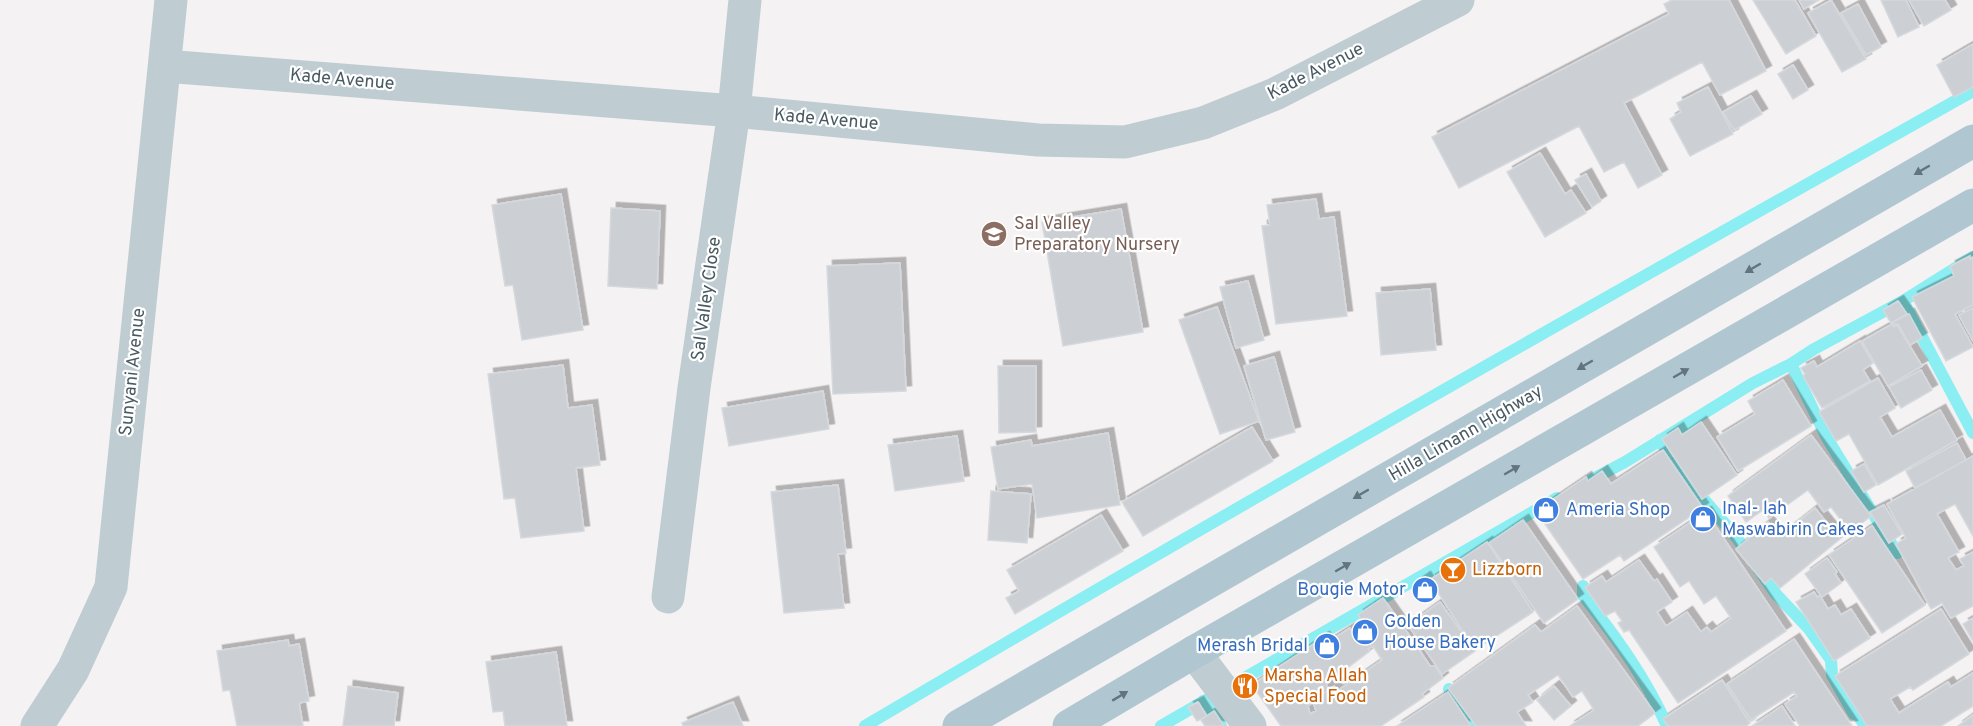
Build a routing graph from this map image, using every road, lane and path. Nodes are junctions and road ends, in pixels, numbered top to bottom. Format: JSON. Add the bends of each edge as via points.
{"nodes":[{"id":1,"x":171,"y":0,"type":"edge"},
{"id":2,"x":745,"y":0,"type":"edge"},
{"id":3,"x":1441,"y":4,"type":"edge"},
{"id":4,"x":165,"y":66,"type":"junction"},
{"id":5,"x":734,"y":111,"type":"junction"},
{"id":6,"x":1973,"y":141,"type":"edge"},
{"id":7,"x":1973,"y":205,"type":"edge"},
{"id":8,"x":668,"y":597,"type":"dead end"},
{"id":9,"x":1194,"y":652,"type":"junction"},
{"id":10,"x":37,"y":726,"type":"edge"},
{"id":11,"x":959,"y":726,"type":"edge"},
{"id":12,"x":1069,"y":726,"type":"edge"},
{"id":13,"x":1250,"y":726,"type":"edge"}],
"edges":[{"from":1,"to":4,"type":"street","name":"Sunyani Avenue"},
{"from":2,"to":5,"type":"street","name":"Sal Valley Close"},
{"from":3,"to":5,"type":"street","name":"Kade Avenue","via":[[1275,94],[1203,123],[1125,142],[1038,140]]},
{"from":4,"to":5,"type":"street","name":"Kade Avenue"},
{"from":4,"to":10,"type":"street","name":"Sunyani Avenue","via":[[111,587],[73,670]]},
{"from":5,"to":8,"type":"street","name":"Sal Valley Close"},
{"from":6,"to":11,"type":"main road","name":"Hilla Limann Highway","one_way":true},
{"from":9,"to":7,"type":"main road","one_way":true},
{"from":12,"to":9,"type":"main road","one_way":true},
{"from":9,"to":13,"type":"street"}]}
